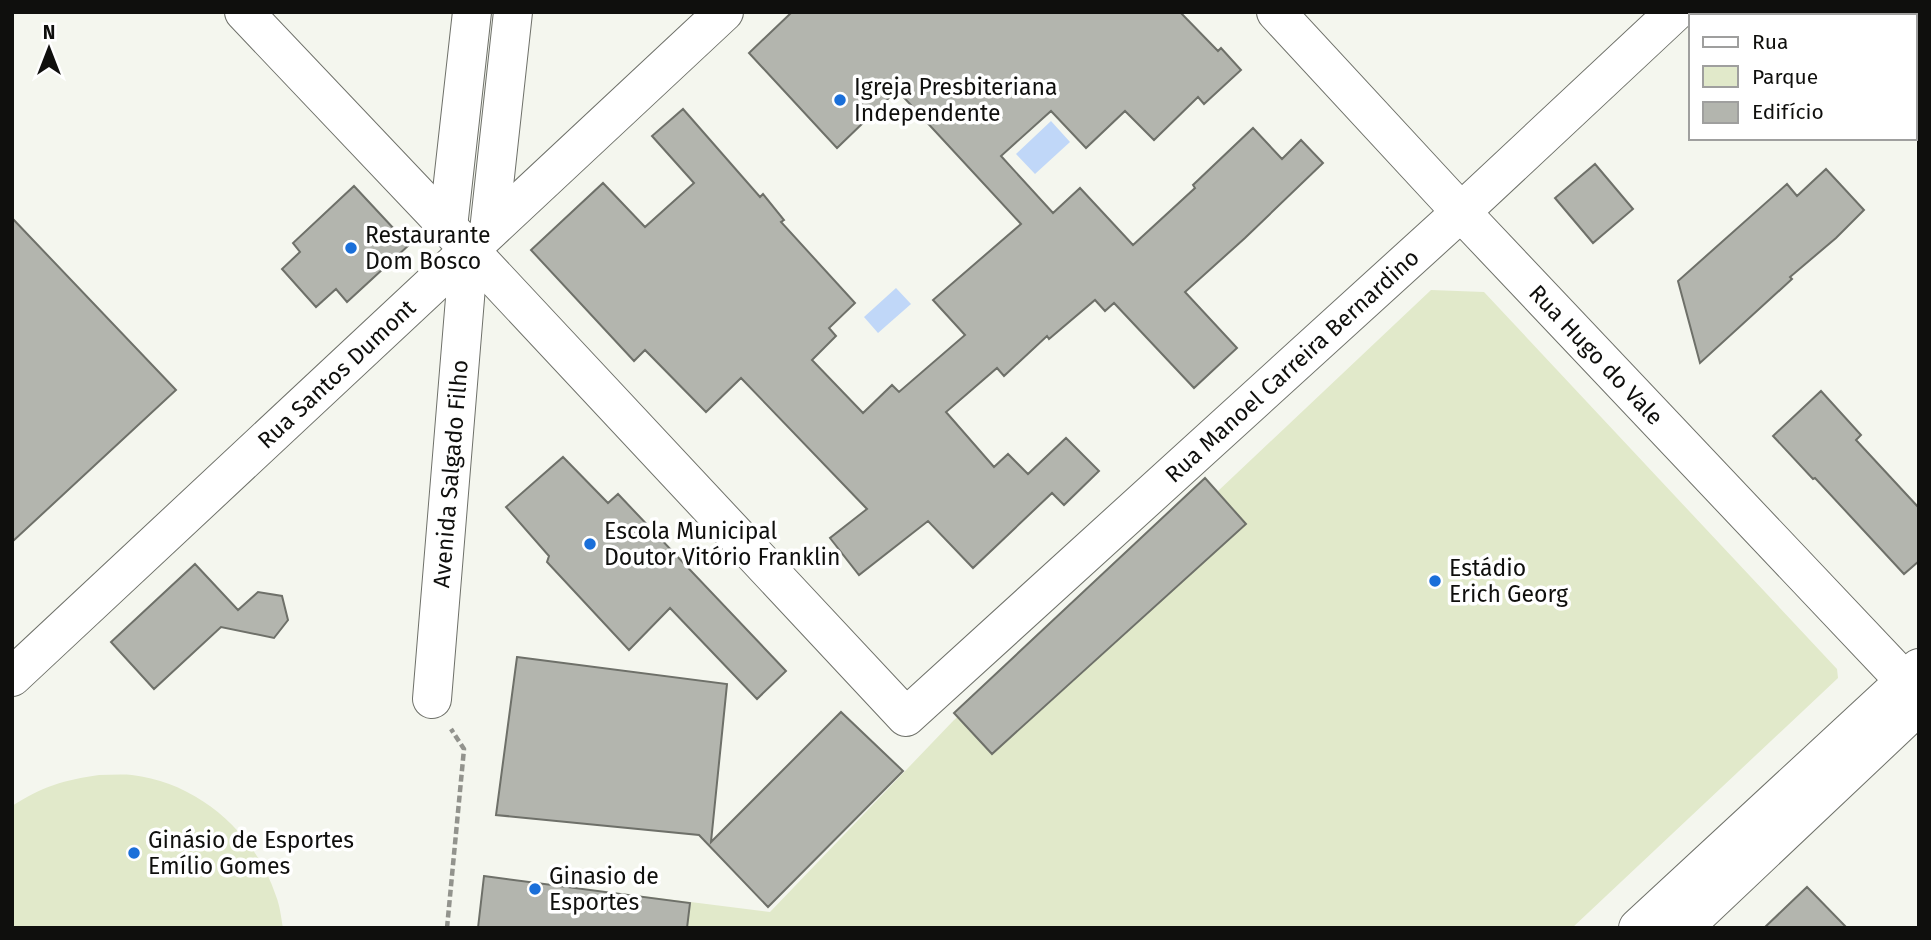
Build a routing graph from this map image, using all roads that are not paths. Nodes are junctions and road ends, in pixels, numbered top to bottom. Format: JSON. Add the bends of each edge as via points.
{"nodes":[{"id":1,"x":244,"y":12,"type":"edge"},
{"id":2,"x":472,"y":12,"type":"edge"},
{"id":3,"x":513,"y":12,"type":"edge"},
{"id":4,"x":724,"y":12,"type":"edge"},
{"id":5,"x":1276,"y":12,"type":"edge"},
{"id":6,"x":1675,"y":12,"type":"edge"},
{"id":7,"x":1461,"y":212,"type":"junction"},
{"id":8,"x":469,"y":236,"type":"junction"},
{"id":9,"x":12,"y":677,"type":"edge"},
{"id":10,"x":1915,"y":688,"type":"edge"},
{"id":11,"x":432,"y":699,"type":"road end"},
{"id":12,"x":1639,"y":928,"type":"edge"},
{"id":13,"x":1683,"y":928,"type":"edge"}],
"edges":[{"from":1,"to":8,"type":"street"},
{"from":2,"to":8,"type":"street","name":"Avenida Salgado Filho"},
{"from":3,"to":8,"type":"street","name":"Avenida Salgado Filho"},
{"from":4,"to":8,"type":"street","name":"Rua Santos Dumont"},
{"from":5,"to":7,"type":"street","name":"Rua Hugo do Vale"},
{"from":6,"to":7,"type":"street","name":"Rua Manoel Carreira Bernardino"},
{"from":7,"to":8,"type":"street","name":"Rua Manoel Carreira Bernardino","via":[[906,717]]},
{"from":7,"to":10,"type":"street","name":"Rua Hugo do Vale"},
{"from":8,"to":9,"type":"street","name":"Rua Santos Dumont"},
{"from":8,"to":11,"type":"street","name":"Avenida Salgado Filho"},
{"from":10,"to":12,"type":"street"},
{"from":10,"to":13,"type":"street"}]}
